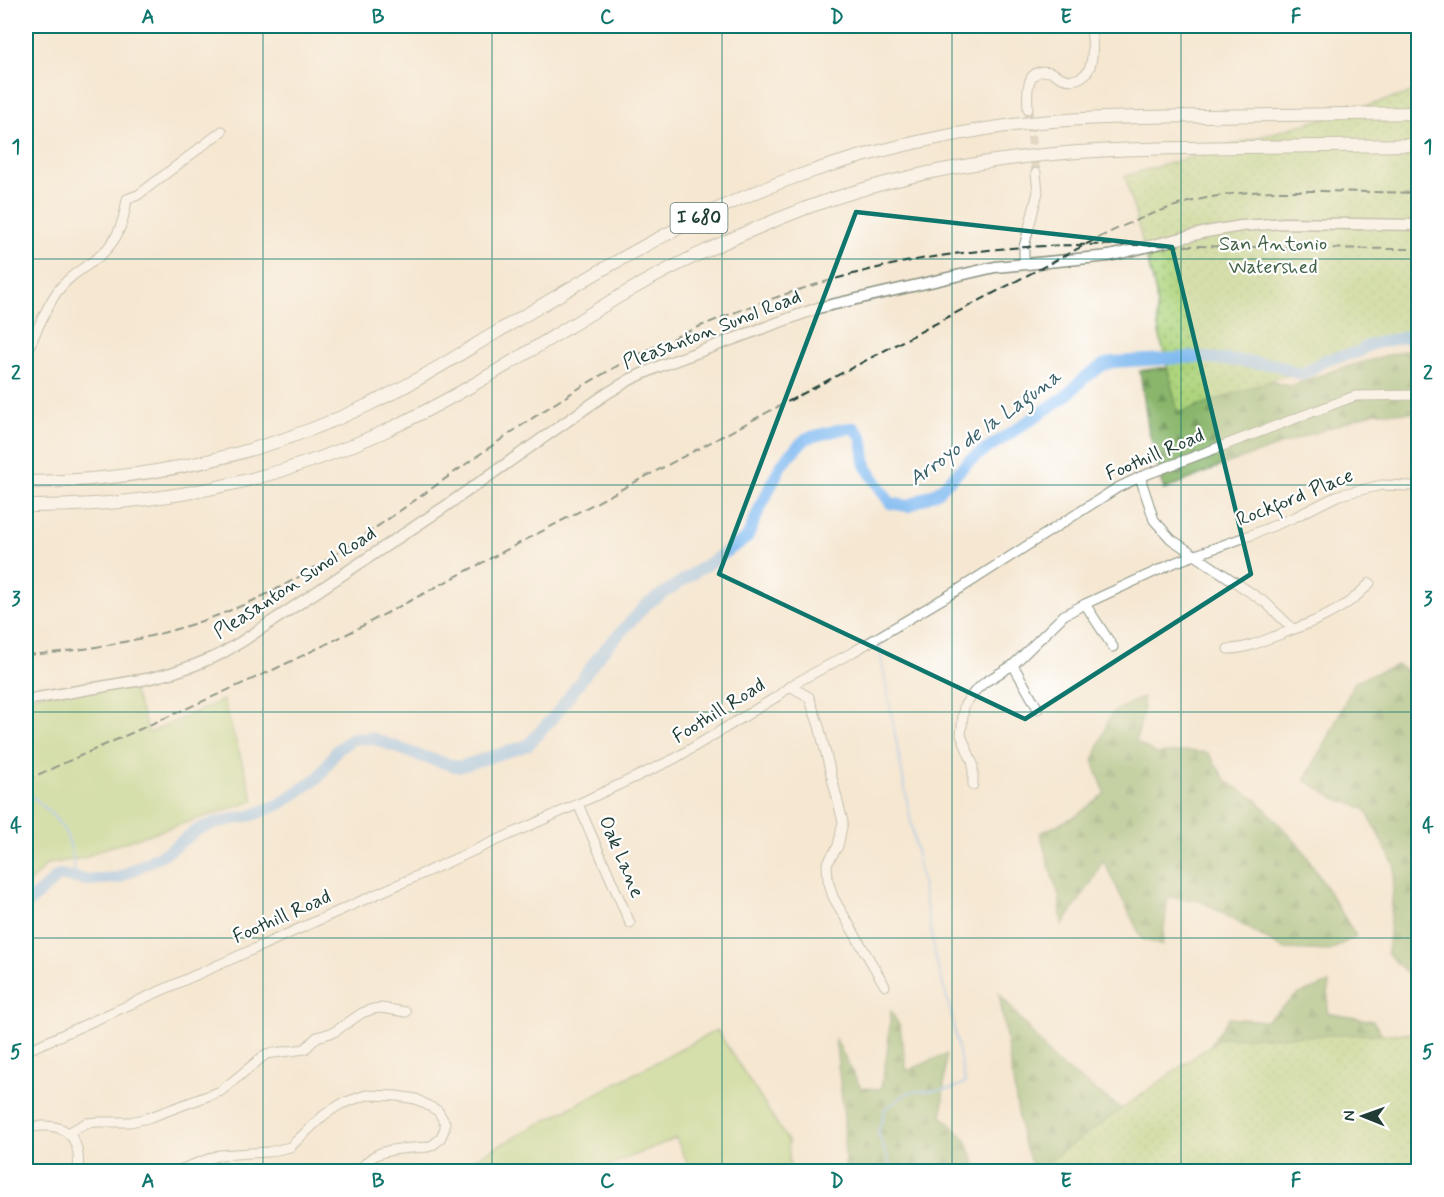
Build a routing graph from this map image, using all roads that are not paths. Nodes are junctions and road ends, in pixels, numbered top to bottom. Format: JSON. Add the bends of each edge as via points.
{"nodes":[{"id":1,"x":28,"y":26,"type":"edge"},
{"id":2,"x":1091,"y":26,"type":"edge"},
{"id":3,"x":26,"y":31,"type":"edge"},
{"id":4,"x":1028,"y":109,"type":"tunnel mouth"},
{"id":5,"x":1419,"y":113,"type":"edge"},
{"id":6,"x":222,"y":131,"type":"dead end"},
{"id":7,"x":1419,"y":145,"type":"edge"},
{"id":8,"x":1036,"y":173,"type":"tunnel mouth"},
{"id":9,"x":1419,"y":225,"type":"edge"},
{"id":10,"x":1024,"y":263,"type":"junction"},
{"id":11,"x":26,"y":354,"type":"edge"},
{"id":12,"x":1419,"y":395,"type":"edge"},
{"id":13,"x":1140,"y":477,"type":"junction"},
{"id":14,"x":26,"y":482,"type":"edge"},
{"id":15,"x":1410,"y":486,"type":"dead end"},
{"id":16,"x":26,"y":506,"type":"edge"},
{"id":17,"x":1194,"y":555,"type":"junction"},
{"id":18,"x":1370,"y":583,"type":"dead end"},
{"id":19,"x":1085,"y":604,"type":"junction"},
{"id":20,"x":1293,"y":629,"type":"junction"},
{"id":21,"x":1113,"y":647,"type":"dead end"},
{"id":22,"x":1228,"y":649,"type":"dead end"},
{"id":23,"x":1013,"y":665,"type":"junction"},
{"id":24,"x":790,"y":686,"type":"junction"},
{"id":25,"x":26,"y":700,"type":"edge"},
{"id":26,"x":1038,"y":709,"type":"dead end"},
{"id":27,"x":973,"y":785,"type":"dead end"},
{"id":28,"x":578,"y":804,"type":"junction"},
{"id":29,"x":630,"y":923,"type":"dead end"},
{"id":30,"x":885,"y":986,"type":"dead end"},
{"id":31,"x":406,"y":1012,"type":"dead end"},
{"id":32,"x":26,"y":1051,"type":"edge"},
{"id":33,"x":26,"y":1128,"type":"edge"},
{"id":34,"x":69,"y":1133,"type":"junction"},
{"id":35,"x":78,"y":1172,"type":"edge"},
{"id":36,"x":174,"y":1172,"type":"edge"},
{"id":37,"x":358,"y":1172,"type":"edge"}],
"edges":[{"from":1,"to":3,"type":"street"},
{"from":2,"to":4,"type":"street","via":[[1093,51],[1087,74],[1072,80],[1039,72],[1029,83]]},
{"from":5,"to":14,"type":"highway","number":"I 680","via":[[1060,120],[957,134],[851,159],[748,196],[674,230],[411,383],[328,423],[197,464],[110,478]]},
{"from":6,"to":11,"type":"street","via":[[138,195],[127,199],[118,234],[108,249],[71,276],[57,292]]},
{"from":7,"to":16,"type":"highway","number":"I 680","via":[[1112,150],[1015,158],[914,177],[810,207],[713,247],[622,295],[426,411],[294,468],[169,496],[114,503]]},
{"from":8,"to":10,"type":"street","via":[[1038,192],[1024,247]]},
{"from":9,"to":10,"type":"main road","name":"Pleasanton Sunol Road","via":[[1241,226],[1109,256]]},
{"from":10,"to":25,"type":"main road","name":"Pleasanton Sunol Road","via":[[818,308],[660,366],[587,406],[219,655],[163,675]]},
{"from":12,"to":13,"type":"street","name":"Foothill Road","via":[[1355,396]]},
{"from":13,"to":17,"type":"street","via":[[1154,520],[1171,539]]},
{"from":13,"to":24,"type":"street","name":"Foothill Road","via":[[897,627]]},
{"from":15,"to":17,"type":"street","name":"Rockford Place","via":[[1382,485],[1339,495],[1295,517]]},
{"from":17,"to":19,"type":"street","name":"Rockford Place"},
{"from":17,"to":20,"type":"street","via":[[1266,603]]},
{"from":18,"to":20,"type":"street","via":[[1334,611]]},
{"from":19,"to":21,"type":"street"},
{"from":19,"to":23,"type":"street","name":"Rockford Place","via":[[1064,615]]},
{"from":20,"to":22,"type":"street"},
{"from":23,"to":26,"type":"street"},
{"from":23,"to":27,"type":"street","name":"Rockford Place","via":[[974,692],[964,706],[961,735],[973,764]]},
{"from":24,"to":28,"type":"street","name":"Foothill Road","via":[[674,759]]},
{"from":24,"to":30,"type":"street","via":[[809,697],[843,822],[838,846],[827,864],[833,897]]},
{"from":28,"to":29,"type":"street","name":"Oak Lane"},
{"from":28,"to":32,"type":"street","name":"Foothill Road"},
{"from":31,"to":34,"type":"street","via":[[381,1008],[362,1012],[334,1032],[317,1037],[305,1049],[266,1053],[221,1091],[148,1118],[86,1124]]},
{"from":33,"to":34,"type":"street","via":[[52,1126]]},
{"from":34,"to":35,"type":"street","via":[[78,1151]]},
{"from":36,"to":37,"type":"street","via":[[219,1155],[290,1147],[324,1115],[366,1095],[416,1099],[438,1111],[445,1128],[434,1144],[376,1155]]}]}
